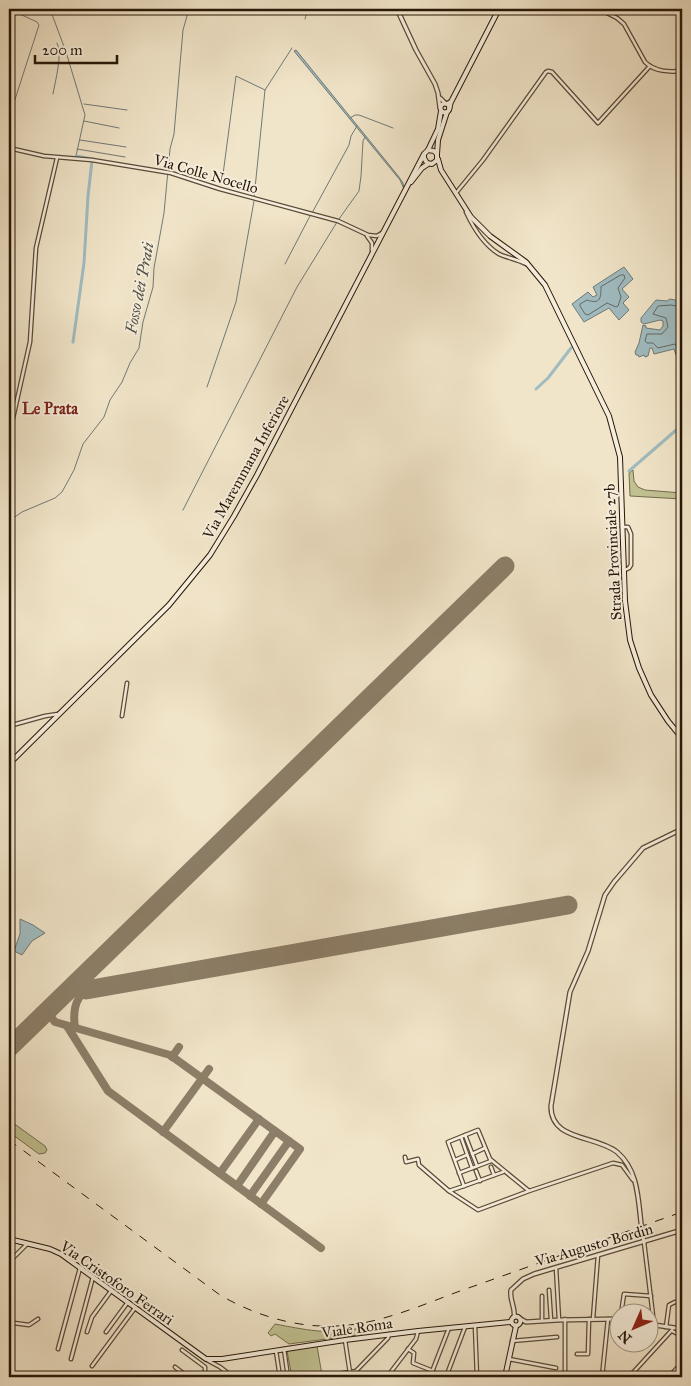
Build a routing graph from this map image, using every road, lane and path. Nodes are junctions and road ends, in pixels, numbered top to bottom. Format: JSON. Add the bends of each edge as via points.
{"nodes":[{"id":1,"x":397,"y":9,"type":"edge"},
{"id":2,"x":499,"y":9,"type":"edge"},
{"id":3,"x":599,"y":9,"type":"edge"},
{"id":4,"x":650,"y":66,"type":"junction"},
{"id":5,"x":682,"y":71,"type":"edge"},
{"id":6,"x":438,"y":93,"type":"junction"},
{"id":7,"x":451,"y":102,"type":"junction"},
{"id":8,"x":446,"y":104,"type":"junction"},
{"id":9,"x":440,"y":109,"type":"junction"},
{"id":10,"x":448,"y":110,"type":"junction"},
{"id":11,"x":9,"y":148,"type":"edge"},
{"id":12,"x":426,"y":152,"type":"junction"},
{"id":13,"x":438,"y":156,"type":"junction"},
{"id":14,"x":57,"y":157,"type":"junction"},
{"id":15,"x":431,"y":164,"type":"junction"},
{"id":16,"x":441,"y":170,"type":"junction"},
{"id":17,"x":408,"y":186,"type":"junction"},
{"id":18,"x":455,"y":194,"type":"junction"},
{"id":19,"x":465,"y":209,"type":"junction"},
{"id":20,"x":383,"y":232,"type":"junction"},
{"id":21,"x":368,"y":236,"type":"junction"},
{"id":22,"x":378,"y":242,"type":"junction"},
{"id":23,"x":506,"y":248,"type":"junction"},
{"id":24,"x":372,"y":253,"type":"junction"},
{"id":25,"x":502,"y":255,"type":"junction"},
{"id":26,"x":531,"y":267,"type":"junction"},
{"id":27,"x":9,"y":436,"type":"edge"},
{"id":28,"x":622,"y":527,"type":"junction"},
{"id":29,"x":624,"y":570,"type":"junction"},
{"id":30,"x":127,"y":683,"type":"dead end"},
{"id":31,"x":59,"y":714,"type":"junction"},
{"id":32,"x":122,"y":716,"type":"dead end"},
{"id":33,"x":9,"y":726,"type":"edge"},
{"id":34,"x":682,"y":738,"type":"edge"},
{"id":35,"x":9,"y":764,"type":"edge"},
{"id":36,"x":682,"y":829,"type":"edge"},
{"id":37,"x":463,"y":1136,"type":"junction"},
{"id":38,"x":485,"y":1148,"type":"junction"},
{"id":39,"x":472,"y":1154,"type":"junction"},
{"id":40,"x":468,"y":1155,"type":"junction"},
{"id":41,"x":404,"y":1157,"type":"dead end"},
{"id":42,"x":455,"y":1160,"type":"junction"},
{"id":43,"x":492,"y":1161,"type":"junction"},
{"id":44,"x":477,"y":1166,"type":"junction"},
{"id":45,"x":491,"y":1166,"type":"dead end"},
{"id":46,"x":472,"y":1168,"type":"junction"},
{"id":47,"x":476,"y":1172,"type":"dead end"},
{"id":48,"x":504,"y":1172,"type":"junction"},
{"id":49,"x":460,"y":1173,"type":"junction"},
{"id":50,"x":494,"y":1175,"type":"junction"},
{"id":51,"x":480,"y":1181,"type":"junction"},
{"id":52,"x":636,"y":1183,"type":"junction"},
{"id":53,"x":464,"y":1186,"type":"junction"},
{"id":54,"x":529,"y":1190,"type":"junction"},
{"id":55,"x":449,"y":1191,"type":"junction"},
{"id":56,"x":682,"y":1230,"type":"edge"},
{"id":57,"x":9,"y":1239,"type":"edge"},
{"id":58,"x":644,"y":1242,"type":"junction"},
{"id":59,"x":28,"y":1244,"type":"junction"},
{"id":60,"x":598,"y":1254,"type":"junction"},
{"id":61,"x":9,"y":1262,"type":"edge"},
{"id":62,"x":556,"y":1266,"type":"junction"},
{"id":63,"x":80,"y":1268,"type":"junction"},
{"id":64,"x":93,"y":1277,"type":"junction"},
{"id":65,"x":111,"y":1290,"type":"junction"},
{"id":66,"x":549,"y":1290,"type":"dead end"},
{"id":67,"x":542,"y":1296,"type":"dead end"},
{"id":68,"x":651,"y":1296,"type":"junction"},
{"id":69,"x":128,"y":1302,"type":"junction"},
{"id":70,"x":682,"y":1302,"type":"edge"},
{"id":71,"x":622,"y":1304,"type":"edge"},
{"id":72,"x":652,"y":1304,"type":"edge"},
{"id":73,"x":135,"y":1308,"type":"junction"},
{"id":74,"x":517,"y":1316,"type":"junction"},
{"id":75,"x":9,"y":1318,"type":"edge"},
{"id":76,"x":38,"y":1319,"type":"dead end"},
{"id":77,"x":591,"y":1319,"type":"junction"},
{"id":78,"x":608,"y":1319,"type":"joint"},
{"id":79,"x":551,"y":1320,"type":"junction"},
{"id":80,"x":558,"y":1320,"type":"junction"},
{"id":81,"x":565,"y":1320,"type":"junction"},
{"id":82,"x":11,"y":1321,"type":"junction"},
{"id":83,"x":542,"y":1321,"type":"junction"},
{"id":84,"x":511,"y":1322,"type":"junction"},
{"id":85,"x":658,"y":1325,"type":"edge"},
{"id":86,"x":475,"y":1326,"type":"junction"},
{"id":87,"x":516,"y":1326,"type":"junction"},
{"id":88,"x":465,"y":1327,"type":"junction"},
{"id":89,"x":9,"y":1328,"type":"edge"},
{"id":90,"x":449,"y":1328,"type":"junction"},
{"id":91,"x":669,"y":1328,"type":"junction"},
{"id":92,"x":682,"y":1329,"type":"edge"},
{"id":93,"x":418,"y":1331,"type":"junction"},
{"id":94,"x":87,"y":1332,"type":"dead end"},
{"id":95,"x":106,"y":1332,"type":"dead end"},
{"id":96,"x":389,"y":1334,"type":"junction"},
{"id":97,"x":682,"y":1336,"type":"edge"},
{"id":98,"x":557,"y":1337,"type":"dead end"},
{"id":99,"x":345,"y":1340,"type":"junction"},
{"id":100,"x":512,"y":1341,"type":"junction"},
{"id":101,"x":9,"y":1348,"type":"edge"},
{"id":102,"x":58,"y":1348,"type":"dead end"},
{"id":103,"x":284,"y":1349,"type":"junction"},
{"id":104,"x":408,"y":1349,"type":"junction"},
{"id":105,"x":182,"y":1350,"type":"dead end"},
{"id":106,"x":276,"y":1350,"type":"junction"},
{"id":107,"x":577,"y":1354,"type":"dead end"},
{"id":108,"x":9,"y":1355,"type":"edge"},
{"id":109,"x":71,"y":1359,"type":"dead end"},
{"id":110,"x":206,"y":1359,"type":"junction"},
{"id":111,"x":220,"y":1359,"type":"junction"},
{"id":112,"x":509,"y":1359,"type":"junction"},
{"id":113,"x":682,"y":1363,"type":"edge"},
{"id":114,"x":92,"y":1366,"type":"dead end"},
{"id":115,"x":175,"y":1367,"type":"dead end"},
{"id":116,"x":556,"y":1368,"type":"dead end"},
{"id":117,"x":223,"y":1369,"type":"junction"},
{"id":118,"x":433,"y":1371,"type":"junction"},
{"id":119,"x":350,"y":1373,"type":"junction"},
{"id":120,"x":390,"y":1373,"type":"dead end"},
{"id":121,"x":339,"y":1376,"type":"edge"},
{"id":122,"x":188,"y":1377,"type":"edge"},
{"id":123,"x":200,"y":1377,"type":"edge"},
{"id":124,"x":232,"y":1377,"type":"edge"},
{"id":125,"x":280,"y":1377,"type":"edge"},
{"id":126,"x":288,"y":1377,"type":"edge"},
{"id":127,"x":319,"y":1377,"type":"edge"},
{"id":128,"x":430,"y":1377,"type":"edge"},
{"id":129,"x":446,"y":1377,"type":"edge"},
{"id":130,"x":477,"y":1377,"type":"edge"},
{"id":131,"x":505,"y":1377,"type":"edge"},
{"id":132,"x":565,"y":1377,"type":"edge"},
{"id":133,"x":602,"y":1377,"type":"edge"},
{"id":134,"x":629,"y":1377,"type":"edge"},
{"id":135,"x":669,"y":1377,"type":"edge"}],
"edges":[{"from":1,"to":6,"type":"street"},
{"from":2,"to":7,"type":"main road"},
{"from":3,"to":4,"type":"street","via":[[622,23]]},
{"from":4,"to":5,"type":"street","via":[[663,71]]},
{"from":4,"to":18,"type":"street","via":[[598,123],[552,72],[546,72],[484,160]]},
{"from":6,"to":8,"type":"street"},
{"from":6,"to":9,"type":"street"},
{"from":7,"to":8,"type":"street"},
{"from":7,"to":10,"type":"main road"},
{"from":8,"to":9,"type":"main road"},
{"from":8,"to":10,"type":"main road"},
{"from":9,"to":10,"type":"main road","via":[[443,113]]},
{"from":9,"to":12,"type":"main road","name":"Via Maremmana Inferiore","via":[[438,129]]},
{"from":10,"to":13,"type":"main road","via":[[439,137]]},
{"from":11,"to":14,"type":"street","name":"Via Colle Nocello"},
{"from":12,"to":13,"type":"main road","via":[[434,150]]},
{"from":12,"to":15,"type":"main road","via":[[424,160]]},
{"from":12,"to":17,"type":"main road","name":"Via Maremmana Inferiore"},
{"from":13,"to":15,"type":"main road"},
{"from":13,"to":16,"type":"main road"},
{"from":14,"to":21,"type":"street","name":"Via Colle Nocello","via":[[171,173],[335,220]]},
{"from":14,"to":27,"type":"street","via":[[35,256],[30,342]]},
{"from":15,"to":16,"type":"main road"},
{"from":15,"to":17,"type":"main road","name":"Via Maremmana Inferiore","via":[[422,168]]},
{"from":16,"to":18,"type":"main road"},
{"from":17,"to":20,"type":"main road","name":"Via Maremmana Inferiore"},
{"from":18,"to":19,"type":"main road"},
{"from":19,"to":23,"type":"main road","via":[[485,232]]},
{"from":19,"to":25,"type":"street","via":[[484,240]]},
{"from":20,"to":21,"type":"street"},
{"from":20,"to":22,"type":"main road","name":"Via Maremmana Inferiore"},
{"from":21,"to":22,"type":"street","name":"Via Colle Nocello"},
{"from":21,"to":24,"type":"street"},
{"from":22,"to":24,"type":"main road","name":"Via Maremmana Inferiore"},
{"from":23,"to":25,"type":"street"},
{"from":23,"to":26,"type":"main road"},
{"from":24,"to":31,"type":"main road","name":"Via Maremmana Inferiore","via":[[257,474],[210,555],[170,605]]},
{"from":25,"to":26,"type":"street"},
{"from":26,"to":28,"type":"main road","name":"Strada Provinciale 27b","via":[[550,293],[614,431],[620,458]]},
{"from":28,"to":29,"type":"main road","name":"Strada Provinciale 27b"},
{"from":28,"to":29,"type":"street","via":[[628,527],[631,534],[631,565]]},
{"from":29,"to":34,"type":"main road","name":"Strada Provinciale 27b","via":[[630,640],[639,668],[659,708]]},
{"from":30,"to":32,"type":"street"},
{"from":31,"to":33,"type":"street"},
{"from":31,"to":35,"type":"main road","name":"Via Maremmana Inferiore"},
{"from":36,"to":52,"type":"street","via":[[645,846],[606,893],[588,951],[570,992],[552,1104],[552,1118],[559,1128],[613,1149],[628,1164]]},
{"from":37,"to":38,"type":"street","via":[[478,1130]]},
{"from":37,"to":39,"type":"street"},
{"from":37,"to":40,"type":"street"},
{"from":37,"to":42,"type":"street","via":[[448,1142]]},
{"from":38,"to":39,"type":"street"},
{"from":38,"to":43,"type":"street"},
{"from":39,"to":44,"type":"street"},
{"from":40,"to":42,"type":"street"},
{"from":40,"to":46,"type":"street"},
{"from":41,"to":55,"type":"street","via":[[406,1162],[418,1159],[419,1164]]},
{"from":42,"to":49,"type":"street"},
{"from":43,"to":44,"type":"street"},
{"from":43,"to":48,"type":"street"},
{"from":44,"to":46,"type":"street"},
{"from":45,"to":50,"type":"street"},
{"from":46,"to":49,"type":"street"},
{"from":47,"to":51,"type":"street"},
{"from":48,"to":50,"type":"street"},
{"from":48,"to":54,"type":"street"},
{"from":49,"to":53,"type":"street"},
{"from":50,"to":51,"type":"street"},
{"from":51,"to":53,"type":"street"},
{"from":52,"to":54,"type":"street","via":[[624,1166],[615,1163]]},
{"from":52,"to":58,"type":"street"},
{"from":53,"to":55,"type":"street"},
{"from":54,"to":55,"type":"street","via":[[478,1210]]},
{"from":56,"to":58,"type":"street","name":"Via Augusto Bordin"},
{"from":57,"to":59,"type":"main road","name":"Via Cristoforo Ferrari"},
{"from":58,"to":60,"type":"street","name":"Via Augusto Bordin"},
{"from":58,"to":68,"type":"street"},
{"from":59,"to":61,"type":"street"},
{"from":59,"to":63,"type":"main road","name":"Via Cristoforo Ferrari","via":[[56,1252]]},
{"from":60,"to":62,"type":"street","name":"Via Augusto Bordin"},
{"from":60,"to":77,"type":"street"},
{"from":62,"to":74,"type":"street","name":"Via Augusto Bordin","via":[[530,1276],[511,1289]]},
{"from":62,"to":80,"type":"street"},
{"from":63,"to":64,"type":"main road","name":"Via Cristoforo Ferrari"},
{"from":63,"to":102,"type":"street"},
{"from":64,"to":65,"type":"main road","name":"Via Cristoforo Ferrari"},
{"from":64,"to":109,"type":"street"},
{"from":65,"to":69,"type":"main road","name":"Via Cristoforo Ferrari"},
{"from":65,"to":94,"type":"street","via":[[92,1317]]},
{"from":66,"to":79,"type":"street"},
{"from":67,"to":83,"type":"street"},
{"from":68,"to":71,"type":"street","via":[[624,1294]]},
{"from":68,"to":72,"type":"street"},
{"from":69,"to":73,"type":"main road","name":"Via Cristoforo Ferrari"},
{"from":69,"to":95,"type":"street"},
{"from":70,"to":91,"type":"street","via":[[669,1306]]},
{"from":73,"to":110,"type":"main road","name":"Via Cristoforo Ferrari"},
{"from":73,"to":114,"type":"street"},
{"from":74,"to":83,"type":"street","via":[[525,1322]]},
{"from":74,"to":84,"type":"main road"},
{"from":74,"to":87,"type":"main road","via":[[520,1323]]},
{"from":75,"to":82,"type":"street"},
{"from":76,"to":82,"type":"street","via":[[30,1325]]},
{"from":77,"to":78,"type":"street"},
{"from":77,"to":81,"type":"street"},
{"from":77,"to":107,"type":"street","via":[[588,1354]]},
{"from":78,"to":133,"type":"street"},
{"from":79,"to":80,"type":"street"},
{"from":79,"to":83,"type":"street"},
{"from":80,"to":81,"type":"street"},
{"from":81,"to":132,"type":"street"},
{"from":82,"to":89,"type":"street"},
{"from":84,"to":86,"type":"main road","name":"Viale Roma"},
{"from":84,"to":87,"type":"main road"},
{"from":85,"to":91,"type":"street"},
{"from":86,"to":88,"type":"main road","name":"Viale Roma"},
{"from":86,"to":130,"type":"street"},
{"from":87,"to":100,"type":"main road"},
{"from":88,"to":90,"type":"main road","name":"Viale Roma"},
{"from":88,"to":129,"type":"street"},
{"from":90,"to":93,"type":"main road","name":"Viale Roma"},
{"from":90,"to":118,"type":"street"},
{"from":91,"to":92,"type":"street"},
{"from":91,"to":97,"type":"street"},
{"from":91,"to":134,"type":"street"},
{"from":93,"to":96,"type":"main road","name":"Viale Roma"},
{"from":93,"to":104,"type":"street"},
{"from":96,"to":99,"type":"main road","name":"Viale Roma"},
{"from":96,"to":119,"type":"street","via":[[363,1366]]},
{"from":98,"to":100,"type":"street"},
{"from":99,"to":103,"type":"main road","name":"Viale Roma"},
{"from":99,"to":119,"type":"street"},
{"from":100,"to":112,"type":"main road"},
{"from":101,"to":108,"type":"street"},
{"from":103,"to":106,"type":"main road","name":"Viale Roma"},
{"from":103,"to":126,"type":"street"},
{"from":104,"to":118,"type":"street","via":[[414,1353],[413,1363]]},
{"from":104,"to":120,"type":"street"},
{"from":105,"to":123,"type":"street","via":[[205,1367]]},
{"from":106,"to":111,"type":"main road","name":"Viale Roma"},
{"from":106,"to":125,"type":"street"},
{"from":110,"to":111,"type":"main road","name":"Viale Roma"},
{"from":110,"to":117,"type":"street"},
{"from":111,"to":117,"type":"street"},
{"from":112,"to":116,"type":"street"},
{"from":112,"to":131,"type":"main road"},
{"from":113,"to":135,"type":"street"},
{"from":115,"to":122,"type":"street"},
{"from":117,"to":124,"type":"street"},
{"from":118,"to":128,"type":"street"},
{"from":119,"to":121,"type":"street"},
{"from":121,"to":127,"type":"street"}]}
